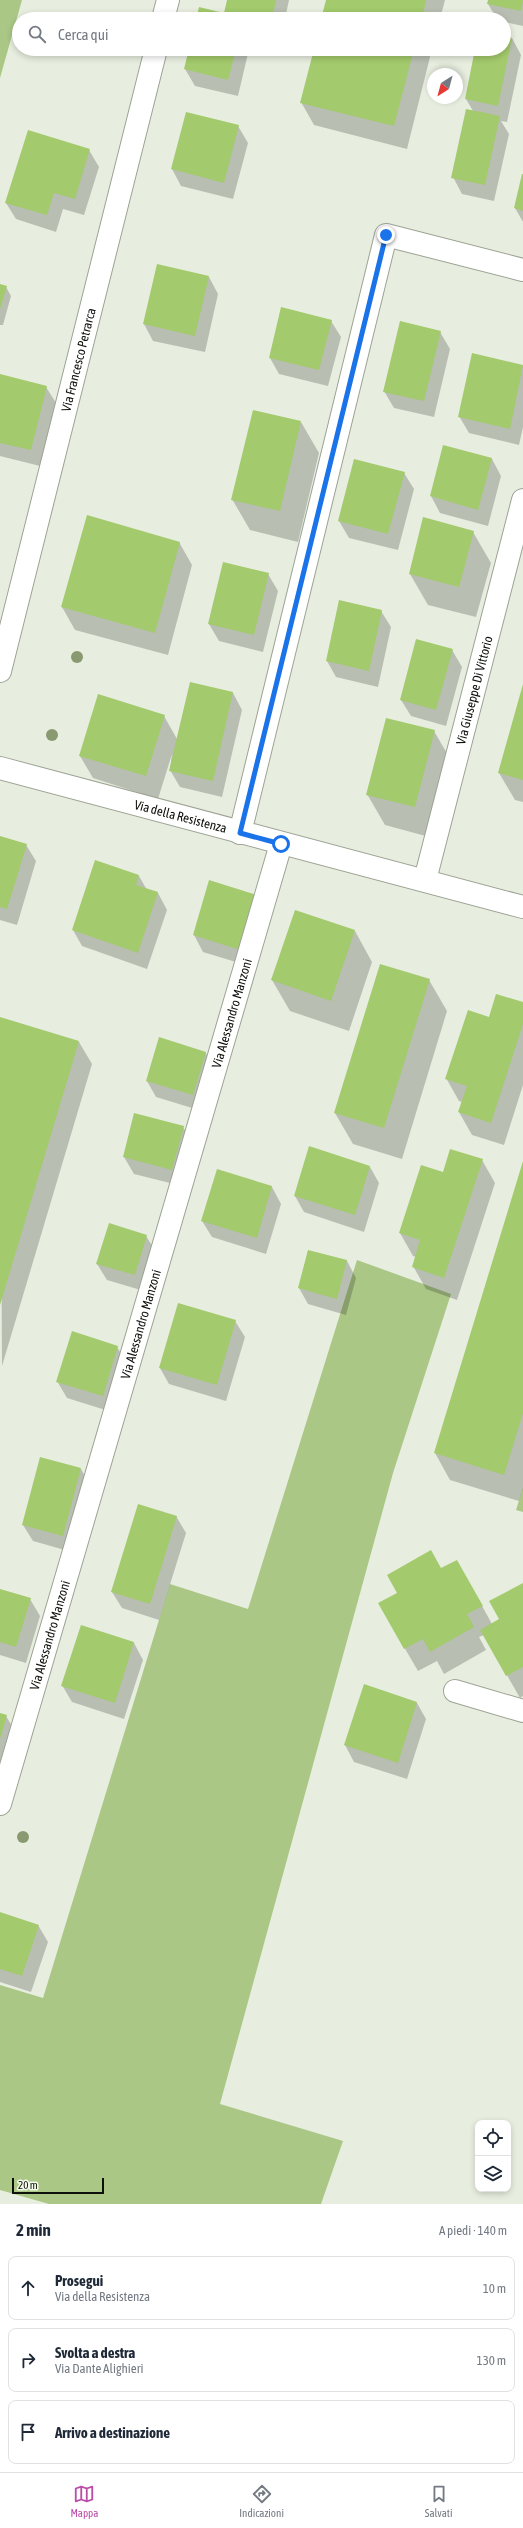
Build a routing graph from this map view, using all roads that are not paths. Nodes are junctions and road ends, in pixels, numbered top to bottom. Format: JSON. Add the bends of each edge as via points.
{"nodes":[{"id":1,"x":168,"y":0,"type":"edge"},
{"id":2,"x":165,"y":12,"type":"edge"},
{"id":3,"x":154,"y":56,"type":"edge"},
{"id":4,"x":523,"y":270,"type":"edge"},
{"id":5,"x":523,"y":500,"type":"edge"},
{"id":6,"x":0,"y":671,"type":"edge"},
{"id":7,"x":0,"y":768,"type":"edge"},
{"id":8,"x":240,"y":833,"type":"junction"},
{"id":9,"x":281,"y":844,"type":"junction"},
{"id":10,"x":425,"y":880,"type":"junction"},
{"id":11,"x":523,"y":907,"type":"edge"},
{"id":12,"x":455,"y":1691,"type":"dead end"},
{"id":13,"x":523,"y":1711,"type":"edge"},
{"id":14,"x":0,"y":1804,"type":"edge"}],
"edges":[{"from":1,"to":2,"type":"street"},
{"from":3,"to":6,"type":"street","name":"Via Francesco Petrarca"},
{"from":4,"to":8,"type":"street","via":[[386,235]]},
{"from":5,"to":10,"type":"street","name":"Via Giuseppe Di Vittorio"},
{"from":7,"to":8,"type":"street","name":"Via della Resistenza"},
{"from":8,"to":9,"type":"street","name":"Via della Resistenza"},
{"from":9,"to":10,"type":"street","name":"Via della Resistenza"},
{"from":9,"to":14,"type":"street","name":"Via Alessandro Manzoni"},
{"from":10,"to":11,"type":"street","name":"Via della Resistenza"},
{"from":12,"to":13,"type":"street"}]}
